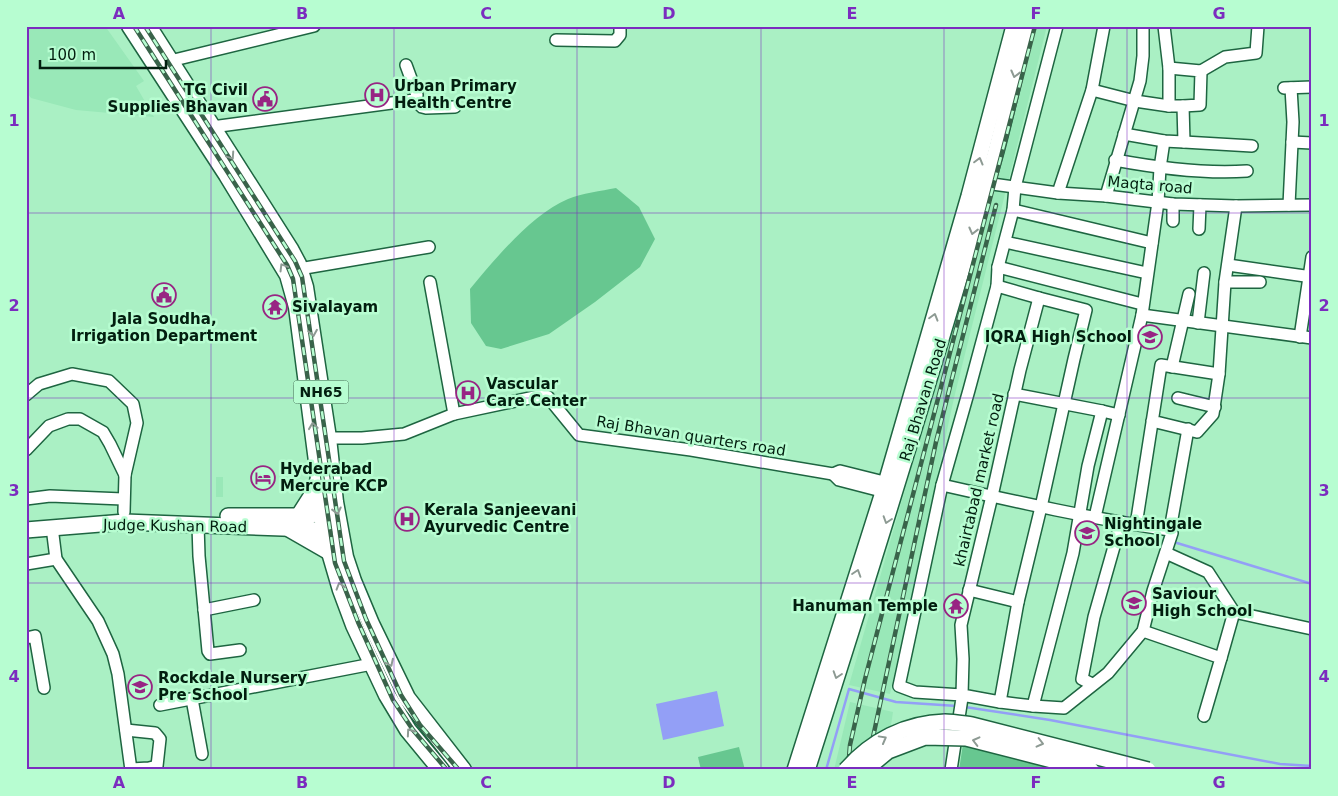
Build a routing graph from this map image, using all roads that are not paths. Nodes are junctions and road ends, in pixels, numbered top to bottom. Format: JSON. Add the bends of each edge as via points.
{"nodes":[{"id":1,"x":130,"y":26,"type":"edge"},
{"id":2,"x":148,"y":26,"type":"edge"},
{"id":3,"x":314,"y":26,"type":"edge"},
{"id":4,"x":620,"y":26,"type":"edge"},
{"id":5,"x":1014,"y":26,"type":"edge"},
{"id":6,"x":1027,"y":26,"type":"edge"},
{"id":7,"x":1057,"y":26,"type":"edge"},
{"id":8,"x":1104,"y":26,"type":"edge"},
{"id":9,"x":1143,"y":26,"type":"edge"},
{"id":10,"x":1164,"y":26,"type":"edge"},
{"id":11,"x":1258,"y":26,"type":"edge"},
{"id":12,"x":556,"y":40,"type":"dead end"},
{"id":13,"x":170,"y":61,"type":"junction"},
{"id":14,"x":406,"y":65,"type":"dead end"},
{"id":15,"x":1169,"y":68,"type":"junction"},
{"id":16,"x":1201,"y":71,"type":"junction"},
{"id":17,"x":1312,"y":87,"type":"edge"},
{"id":18,"x":1092,"y":90,"type":"junction"},
{"id":19,"x":415,"y":100,"type":"junction"},
{"id":20,"x":1135,"y":101,"type":"junction"},
{"id":21,"x":1169,"y":106,"type":"junction"},
{"id":22,"x":1183,"y":106,"type":"junction"},
{"id":23,"x":455,"y":107,"type":"dead end"},
{"id":24,"x":212,"y":127,"type":"junction"},
{"id":25,"x":1124,"y":134,"type":"junction"},
{"id":26,"x":1164,"y":142,"type":"junction"},
{"id":27,"x":1184,"y":142,"type":"junction"},
{"id":28,"x":1292,"y":142,"type":"junction"},
{"id":29,"x":1312,"y":143,"type":"edge"},
{"id":30,"x":1252,"y":146,"type":"dead end"},
{"id":31,"x":1115,"y":160,"type":"junction"},
{"id":32,"x":1160,"y":168,"type":"junction"},
{"id":33,"x":1247,"y":171,"type":"dead end"},
{"id":34,"x":986,"y":183,"type":"junction"},
{"id":35,"x":1015,"y":188,"type":"junction"},
{"id":36,"x":1058,"y":193,"type":"junction"},
{"id":37,"x":1106,"y":196,"type":"junction"},
{"id":38,"x":1158,"y":202,"type":"junction"},
{"id":39,"x":1173,"y":204,"type":"junction"},
{"id":40,"x":1200,"y":205,"type":"junction"},
{"id":41,"x":1289,"y":205,"type":"junction"},
{"id":42,"x":1312,"y":205,"type":"edge"},
{"id":43,"x":1236,"y":206,"type":"junction"},
{"id":44,"x":1013,"y":210,"type":"junction"},
{"id":45,"x":1173,"y":220,"type":"dead end"},
{"id":46,"x":266,"y":225,"type":"junction"},
{"id":47,"x":1199,"y":229,"type":"dead end"},
{"id":48,"x":1005,"y":242,"type":"junction"},
{"id":49,"x":1152,"y":243,"type":"junction"},
{"id":50,"x":430,"y":247,"type":"dead end"},
{"id":51,"x":1312,"y":257,"type":"edge"},
{"id":52,"x":1228,"y":266,"type":"junction"},
{"id":53,"x":998,"y":267,"type":"junction"},
{"id":54,"x":299,"y":269,"type":"junction"},
{"id":55,"x":1147,"y":273,"type":"junction"},
{"id":56,"x":1204,"y":273,"type":"dead end"},
{"id":57,"x":1310,"y":277,"type":"edge"},
{"id":58,"x":430,"y":282,"type":"dead end"},
{"id":59,"x":1225,"y":282,"type":"junction"},
{"id":60,"x":1260,"y":282,"type":"dead end"},
{"id":61,"x":997,"y":286,"type":"junction"},
{"id":62,"x":1189,"y":294,"type":"dead end"},
{"id":63,"x":1039,"y":298,"type":"junction"},
{"id":64,"x":1142,"y":309,"type":"junction"},
{"id":65,"x":1183,"y":320,"type":"junction"},
{"id":66,"x":1198,"y":323,"type":"junction"},
{"id":67,"x":1221,"y":326,"type":"junction"},
{"id":68,"x":1306,"y":338,"type":"edge"},
{"id":69,"x":1172,"y":367,"type":"junction"},
{"id":70,"x":1219,"y":374,"type":"junction"},
{"id":71,"x":1014,"y":394,"type":"junction"},
{"id":72,"x":26,"y":395,"type":"edge"},
{"id":73,"x":1178,"y":398,"type":"dead end"},
{"id":74,"x":1064,"y":404,"type":"junction"},
{"id":75,"x":1215,"y":407,"type":"junction"},
{"id":76,"x":1102,"y":412,"type":"junction"},
{"id":77,"x":454,"y":414,"type":"junction"},
{"id":78,"x":1119,"y":415,"type":"junction"},
{"id":79,"x":1152,"y":421,"type":"junction"},
{"id":80,"x":1188,"y":430,"type":"junction"},
{"id":81,"x":328,"y":438,"type":"junction"},
{"id":82,"x":26,"y":450,"type":"edge"},
{"id":83,"x":126,"y":475,"type":"junction"},
{"id":84,"x":319,"y":478,"type":"junction"},
{"id":85,"x":942,"y":484,"type":"junction"},
{"id":86,"x":890,"y":489,"type":"junction"},
{"id":87,"x":992,"y":496,"type":"junction"},
{"id":88,"x":26,"y":499,"type":"edge"},
{"id":89,"x":123,"y":506,"type":"junction"},
{"id":90,"x":1041,"y":507,"type":"junction"},
{"id":91,"x":1080,"y":514,"type":"junction"},
{"id":92,"x":1095,"y":517,"type":"junction"},
{"id":93,"x":26,"y":522,"type":"edge"},
{"id":94,"x":309,"y":522,"type":"junction"},
{"id":95,"x":1121,"y":522,"type":"junction"},
{"id":96,"x":198,"y":525,"type":"junction"},
{"id":97,"x":1136,"y":525,"type":"junction"},
{"id":98,"x":52,"y":527,"type":"junction"},
{"id":99,"x":26,"y":530,"type":"edge"},
{"id":100,"x":1170,"y":530,"type":"junction"},
{"id":101,"x":330,"y":552,"type":"junction"},
{"id":102,"x":1166,"y":553,"type":"junction"},
{"id":103,"x":56,"y":559,"type":"junction"},
{"id":104,"x":26,"y":564,"type":"edge"},
{"id":105,"x":969,"y":590,"type":"junction"},
{"id":106,"x":254,"y":600,"type":"dead end"},
{"id":107,"x":1018,"y":602,"type":"junction"},
{"id":108,"x":204,"y":610,"type":"junction"},
{"id":109,"x":1234,"y":612,"type":"junction"},
{"id":110,"x":1312,"y":630,"type":"edge"},
{"id":111,"x":1143,"y":631,"type":"junction"},
{"id":112,"x":26,"y":638,"type":"edge"},
{"id":113,"x":240,"y":650,"type":"dead end"},
{"id":114,"x":1220,"y":658,"type":"junction"},
{"id":115,"x":372,"y":664,"type":"junction"},
{"id":116,"x":400,"y":683,"type":"junction"},
{"id":117,"x":1092,"y":684,"type":"junction"},
{"id":118,"x":44,"y":688,"type":"dead end"},
{"id":119,"x":386,"y":695,"type":"junction"},
{"id":120,"x":962,"y":697,"type":"junction"},
{"id":121,"x":192,"y":699,"type":"junction"},
{"id":122,"x":1000,"y":702,"type":"junction"},
{"id":123,"x":160,"y":705,"type":"dead end"},
{"id":124,"x":1033,"y":706,"type":"junction"},
{"id":125,"x":1204,"y":716,"type":"dead end"},
{"id":126,"x":126,"y":730,"type":"junction"},
{"id":127,"x":202,"y":754,"type":"dead end"},
{"id":128,"x":131,"y":769,"type":"edge"},
{"id":129,"x":441,"y":770,"type":"edge"},
{"id":130,"x":463,"y":770,"type":"edge"},
{"id":131,"x":795,"y":770,"type":"edge"},
{"id":132,"x":807,"y":770,"type":"edge"},
{"id":133,"x":846,"y":770,"type":"edge"},
{"id":134,"x":864,"y":770,"type":"edge"},
{"id":135,"x":951,"y":770,"type":"edge"},
{"id":136,"x":1091,"y":770,"type":"edge"},
{"id":137,"x":1148,"y":770,"type":"edge"}],
"edges":[{"from":1,"to":46,"type":"highway","number":"NH65"},
{"from":2,"to":13,"type":"highway","number":"NH65"},
{"from":3,"to":13,"type":"street"},
{"from":4,"to":12,"type":"street","via":[[620,36],[615,41]]},
{"from":86,"to":5,"type":"main road","name":"Raj Bhavan Road","one_way":true},
{"from":6,"to":34,"type":"main road","name":"Raj Bhavan Road","one_way":true},
{"from":7,"to":35,"type":"street"},
{"from":8,"to":18,"type":"street"},
{"from":9,"to":20,"type":"street","via":[[1143,56]]},
{"from":10,"to":15,"type":"street"},
{"from":11,"to":16,"type":"street","via":[[1256,53],[1225,57]]},
{"from":13,"to":24,"type":"highway","number":"NH65"},
{"from":14,"to":19,"type":"street","via":[[418,95]]},
{"from":15,"to":16,"type":"street"},
{"from":15,"to":21,"type":"street"},
{"from":16,"to":22,"type":"street","via":[[1200,105]]},
{"from":17,"to":28,"type":"street","via":[[1288,88]]},
{"from":18,"to":20,"type":"street"},
{"from":18,"to":36,"type":"street"},
{"from":19,"to":23,"type":"street","via":[[426,108]]},
{"from":19,"to":24,"type":"street"},
{"from":20,"to":21,"type":"street"},
{"from":20,"to":25,"type":"street"},
{"from":21,"to":22,"type":"street"},
{"from":22,"to":27,"type":"street"},
{"from":24,"to":46,"type":"highway","number":"NH65","one_way":true},
{"from":25,"to":26,"type":"street"},
{"from":25,"to":31,"type":"street"},
{"from":26,"to":27,"type":"street"},
{"from":26,"to":32,"type":"street"},
{"from":27,"to":30,"type":"street"},
{"from":28,"to":29,"type":"street"},
{"from":28,"to":41,"type":"street"},
{"from":31,"to":32,"type":"street"},
{"from":31,"to":37,"type":"street"},
{"from":32,"to":33,"type":"street"},
{"from":32,"to":38,"type":"street"},
{"from":34,"to":35,"type":"street","name":"Maqta road"},
{"from":34,"to":86,"type":"main road","name":"Raj Bhavan Road","one_way":true,"via":[[970,243]]},
{"from":35,"to":36,"type":"street","name":"Maqta road"},
{"from":35,"to":44,"type":"street"},
{"from":36,"to":37,"type":"street","name":"Maqta road"},
{"from":37,"to":38,"type":"street","name":"Maqta road"},
{"from":38,"to":39,"type":"street","name":"Maqta road"},
{"from":38,"to":49,"type":"street"},
{"from":39,"to":40,"type":"street","name":"Maqta road"},
{"from":39,"to":45,"type":"street"},
{"from":40,"to":43,"type":"street","name":"Maqta road"},
{"from":40,"to":47,"type":"street"},
{"from":41,"to":42,"type":"street","name":"Maqta road"},
{"from":41,"to":43,"type":"street","name":"Maqta road"},
{"from":43,"to":52,"type":"street"},
{"from":44,"to":48,"type":"street"},
{"from":44,"to":49,"type":"street"},
{"from":46,"to":54,"type":"highway","number":"NH65","via":[[290,249]]},
{"from":84,"to":46,"type":"highway","number":"NH65","one_way":true,"via":[[297,307],[293,288]]},
{"from":48,"to":53,"type":"street"},
{"from":48,"to":55,"type":"street"},
{"from":49,"to":55,"type":"street"},
{"from":50,"to":54,"type":"street"},
{"from":51,"to":57,"type":"street"},
{"from":52,"to":57,"type":"street"},
{"from":52,"to":59,"type":"street"},
{"from":53,"to":61,"type":"street"},
{"from":53,"to":64,"type":"street"},
{"from":54,"to":81,"type":"highway","number":"NH65","one_way":true},
{"from":55,"to":64,"type":"street"},
{"from":56,"to":66,"type":"street"},
{"from":57,"to":68,"type":"street"},
{"from":58,"to":77,"type":"street"},
{"from":59,"to":60,"type":"street"},
{"from":59,"to":67,"type":"street"},
{"from":61,"to":63,"type":"street"},
{"from":61,"to":85,"type":"street"},
{"from":62,"to":65,"type":"street"},
{"from":63,"to":71,"type":"street","name":"khairtabad market road"},
{"from":63,"to":74,"type":"street","via":[[1086,310]]},
{"from":64,"to":65,"type":"street"},
{"from":64,"to":78,"type":"street"},
{"from":65,"to":66,"type":"street"},
{"from":65,"to":69,"type":"street"},
{"from":66,"to":67,"type":"street"},
{"from":67,"to":68,"type":"street"},
{"from":67,"to":70,"type":"street"},
{"from":69,"to":70,"type":"street"},
{"from":69,"to":79,"type":"street","via":[[1161,365]]},
{"from":70,"to":75,"type":"street"},
{"from":71,"to":74,"type":"street"},
{"from":71,"to":87,"type":"street","name":"khairtabad market road"},
{"from":72,"to":83,"type":"street","via":[[39,384],[72,374],[109,381],[132,404],[137,423]]},
{"from":73,"to":75,"type":"street"},
{"from":74,"to":76,"type":"street"},
{"from":74,"to":90,"type":"street"},
{"from":75,"to":80,"type":"street","via":[[1214,414],[1197,432]]},
{"from":76,"to":78,"type":"street"},
{"from":76,"to":91,"type":"street"},
{"from":77,"to":81,"type":"street","name":"Raj Bhavan quarters road","via":[[404,434]]},
{"from":77,"to":86,"type":"street","name":"Raj Bhavan quarters road","via":[[544,395],[580,434],[832,474],[839,480]]},
{"from":78,"to":92,"type":"street"},
{"from":79,"to":80,"type":"street"},
{"from":79,"to":97,"type":"street"},
{"from":80,"to":100,"type":"street"},
{"from":81,"to":116,"type":"highway","number":"NH65","one_way":true,"via":[[334,502],[345,557],[371,624]]},
{"from":82,"to":83,"type":"street","via":[[49,426],[80,419],[103,432]]},
{"from":83,"to":89,"type":"street"},
{"from":84,"to":94,"type":"highway","number":"NH65"},
{"from":84,"to":94,"type":"highway"},
{"from":85,"to":87,"type":"street"},
{"from":85,"to":120,"type":"street","via":[[899,686],[915,692]]},
{"from":131,"to":86,"type":"main road","name":"Raj Bhavan Road","one_way":true},
{"from":86,"to":132,"type":"main road","name":"Raj Bhavan Road","one_way":true},
{"from":87,"to":90,"type":"street"},
{"from":87,"to":105,"type":"street","name":"khairtabad market road"},
{"from":88,"to":89,"type":"street","via":[[50,496]]},
{"from":89,"to":93,"type":"main road","name":"Judge Kushan Road"},
{"from":89,"to":94,"type":"main road","name":"Judge Kushan Road"},
{"from":90,"to":91,"type":"street"},
{"from":90,"to":107,"type":"street"},
{"from":91,"to":92,"type":"street"},
{"from":91,"to":124,"type":"street"},
{"from":92,"to":95,"type":"street"},
{"from":94,"to":96,"type":"main road","name":"Judge Kushan Road"},
{"from":94,"to":101,"type":"highway"},
{"from":94,"to":101,"type":"highway","number":"NH65"},
{"from":95,"to":97,"type":"street"},
{"from":95,"to":117,"type":"street","via":[[1094,617],[1082,679]]},
{"from":96,"to":98,"type":"main road","name":"Judge Kushan Road","via":[[125,522]]},
{"from":96,"to":108,"type":"street"},
{"from":97,"to":100,"type":"street"},
{"from":98,"to":99,"type":"main road","name":"Judge Kushan Road"},
{"from":98,"to":103,"type":"street"},
{"from":100,"to":102,"type":"street"},
{"from":115,"to":101,"type":"highway","number":"NH65","one_way":true,"via":[[341,590]]},
{"from":102,"to":109,"type":"street","via":[[1208,572]]},
{"from":102,"to":111,"type":"street"},
{"from":103,"to":104,"type":"street"},
{"from":103,"to":126,"type":"street","via":[[98,622],[113,654]]},
{"from":105,"to":107,"type":"street"},
{"from":105,"to":120,"type":"street","name":"khairtabad market road","via":[[961,625],[964,659]]},
{"from":106,"to":108,"type":"street"},
{"from":107,"to":122,"type":"street"},
{"from":108,"to":113,"type":"street","via":[[210,654]]},
{"from":109,"to":110,"type":"street"},
{"from":109,"to":114,"type":"street"},
{"from":111,"to":114,"type":"street"},
{"from":111,"to":117,"type":"street","via":[[1108,673]]},
{"from":112,"to":118,"type":"street","via":[[35,636]]},
{"from":114,"to":125,"type":"street"},
{"from":115,"to":119,"type":"highway","number":"NH65"},
{"from":115,"to":121,"type":"street"},
{"from":116,"to":119,"type":"highway"},
{"from":116,"to":130,"type":"highway","number":"NH65","via":[[424,722]]},
{"from":117,"to":124,"type":"street","via":[[1064,708]]},
{"from":129,"to":119,"type":"highway","number":"NH65","one_way":true,"via":[[408,730]]},
{"from":120,"to":122,"type":"street"},
{"from":120,"to":135,"type":"street","name":"khairtabad market road"},
{"from":121,"to":123,"type":"street"},
{"from":121,"to":127,"type":"street"},
{"from":122,"to":124,"type":"street"},
{"from":126,"to":128,"type":"street"},
{"from":126,"to":128,"type":"street","via":[[156,733],[160,740],[157,766]]},
{"from":133,"to":137,"type":"main road","one_way":true,"bridge":true,"via":[[877,742],[897,732],[946,722],[972,725]]},
{"from":136,"to":134,"type":"main road","one_way":true,"bridge":true,"via":[[966,738],[926,737],[888,751]]}]}
